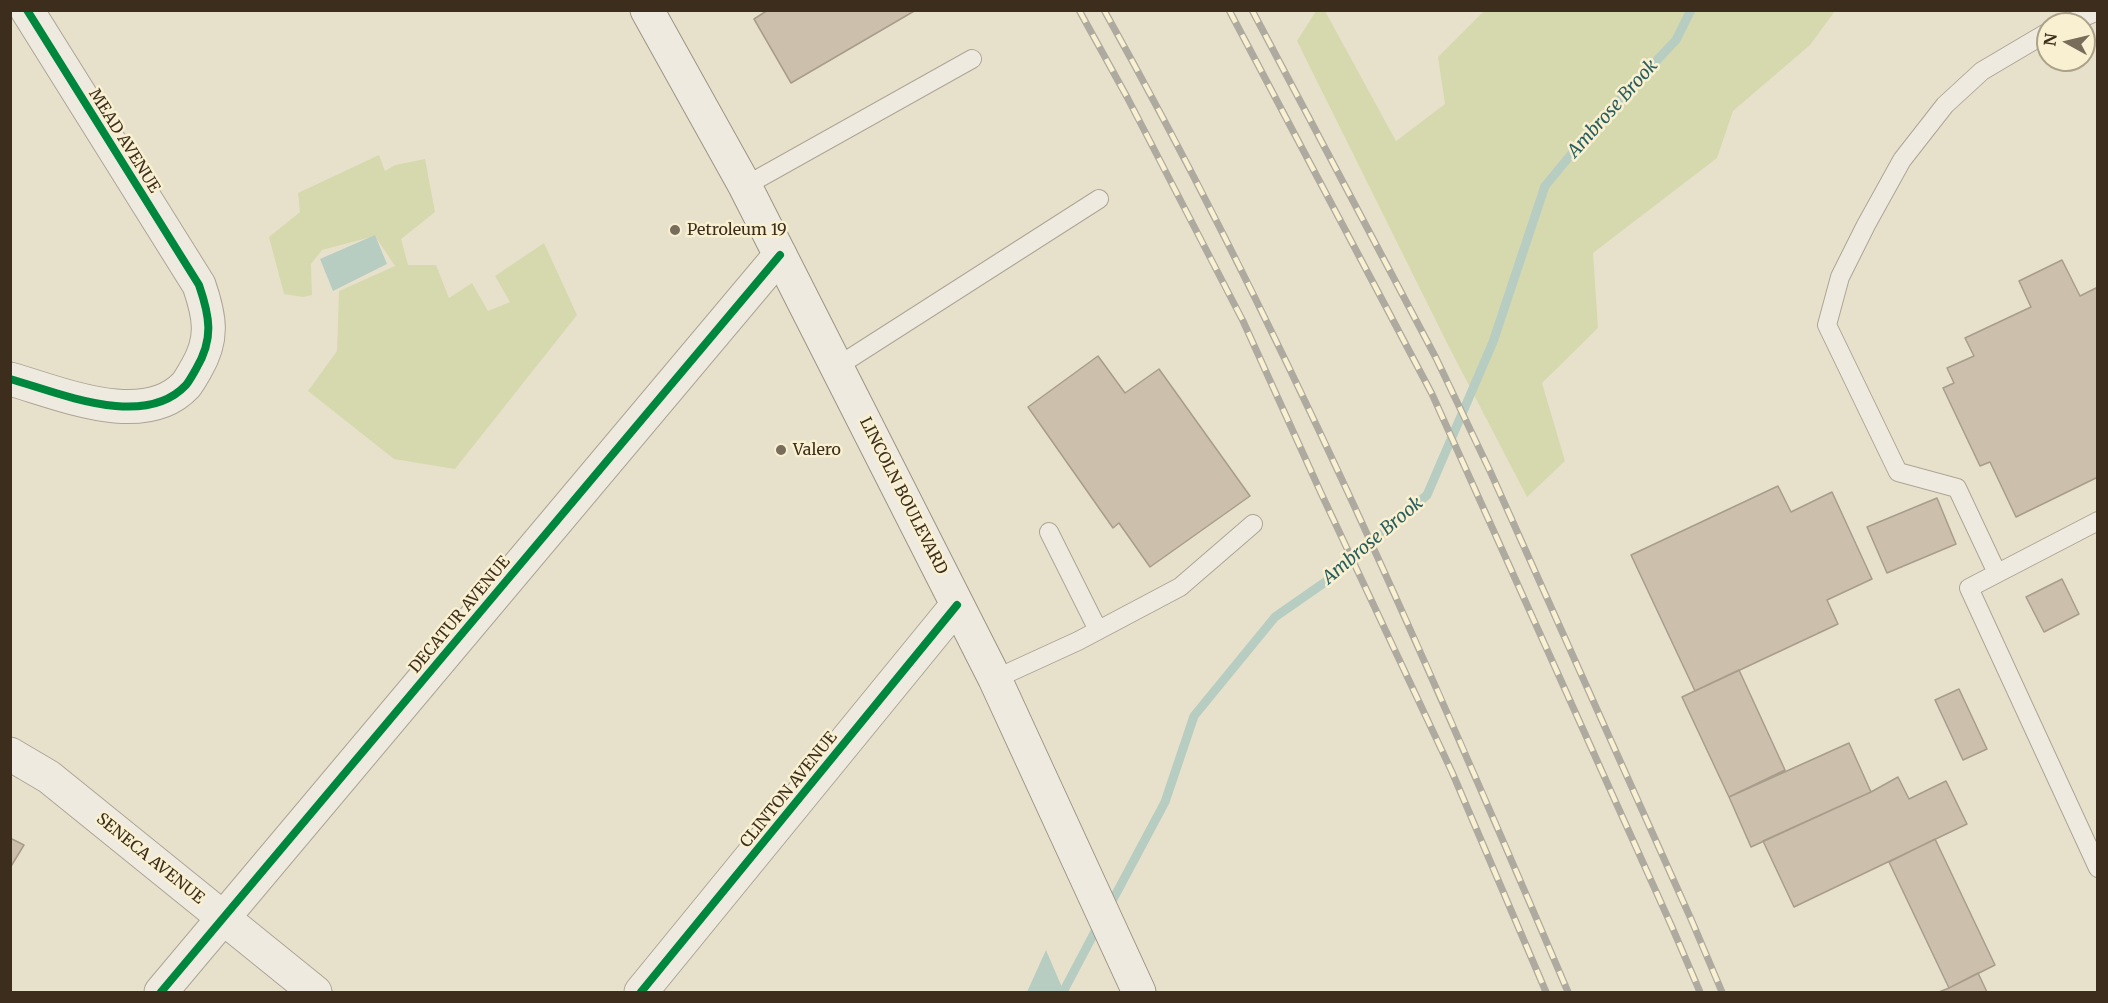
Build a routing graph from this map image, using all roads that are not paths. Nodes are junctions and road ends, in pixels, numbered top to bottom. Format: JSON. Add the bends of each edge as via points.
{"nodes":[{"id":1,"x":27,"y":10,"type":"edge"},
{"id":2,"x":656,"y":14,"type":"edge"},
{"id":3,"x":2036,"y":39,"type":"edge"},
{"id":4,"x":972,"y":59,"type":"dead end"},
{"id":5,"x":745,"y":186,"type":"junction"},
{"id":6,"x":1099,"y":199,"type":"dead end"},
{"id":7,"x":780,"y":255,"type":"junction"},
{"id":8,"x":838,"y":366,"type":"junction"},
{"id":9,"x":10,"y":379,"type":"edge"},
{"id":10,"x":2097,"y":521,"type":"edge"},
{"id":11,"x":1253,"y":524,"type":"dead end"},
{"id":12,"x":1049,"y":531,"type":"dead end"},
{"id":13,"x":1998,"y":573,"type":"junction"},
{"id":14,"x":957,"y":604,"type":"junction"},
{"id":15,"x":1098,"y":630,"type":"junction"},
{"id":16,"x":995,"y":679,"type":"junction"},
{"id":17,"x":10,"y":754,"type":"edge"},
{"id":18,"x":2097,"y":868,"type":"edge"},
{"id":19,"x":223,"y":918,"type":"junction"},
{"id":20,"x":1134,"y":981,"type":"edge"},
{"id":21,"x":161,"y":993,"type":"edge"},
{"id":22,"x":315,"y":993,"type":"edge"},
{"id":23,"x":641,"y":993,"type":"edge"}],
"edges":[{"from":1,"to":9,"type":"street","name":"MEAD AVENUE","via":[[199,285],[210,333],[186,385],[164,400],[139,406],[103,405]]},
{"from":2,"to":5,"type":"street","name":"LINCOLN BOULEVARD"},
{"from":3,"to":13,"type":"lane","via":[[1982,70],[1945,105],[1902,160],[1840,277],[1827,326],[1898,472],[1957,488]]},
{"from":4,"to":5,"type":"lane"},
{"from":5,"to":7,"type":"street","name":"LINCOLN BOULEVARD"},
{"from":6,"to":8,"type":"lane"},
{"from":7,"to":8,"type":"street","name":"LINCOLN BOULEVARD"},
{"from":7,"to":19,"type":"street","name":"DECATUR AVENUE"},
{"from":8,"to":14,"type":"street","name":"LINCOLN BOULEVARD"},
{"from":10,"to":13,"type":"lane"},
{"from":11,"to":15,"type":"lane","via":[[1180,587]]},
{"from":12,"to":15,"type":"lane"},
{"from":13,"to":18,"type":"lane","via":[[1969,588]]},
{"from":14,"to":16,"type":"street","name":"LINCOLN BOULEVARD"},
{"from":14,"to":23,"type":"street","name":"CLINTON AVENUE"},
{"from":15,"to":16,"type":"lane"},
{"from":16,"to":20,"type":"street","name":"LINCOLN BOULEVARD"},
{"from":17,"to":19,"type":"street","name":"SENECA AVENUE","via":[[49,777]]},
{"from":19,"to":21,"type":"street","name":"DECATUR AVENUE"},
{"from":19,"to":22,"type":"street","name":"SENECA AVENUE"}]}
